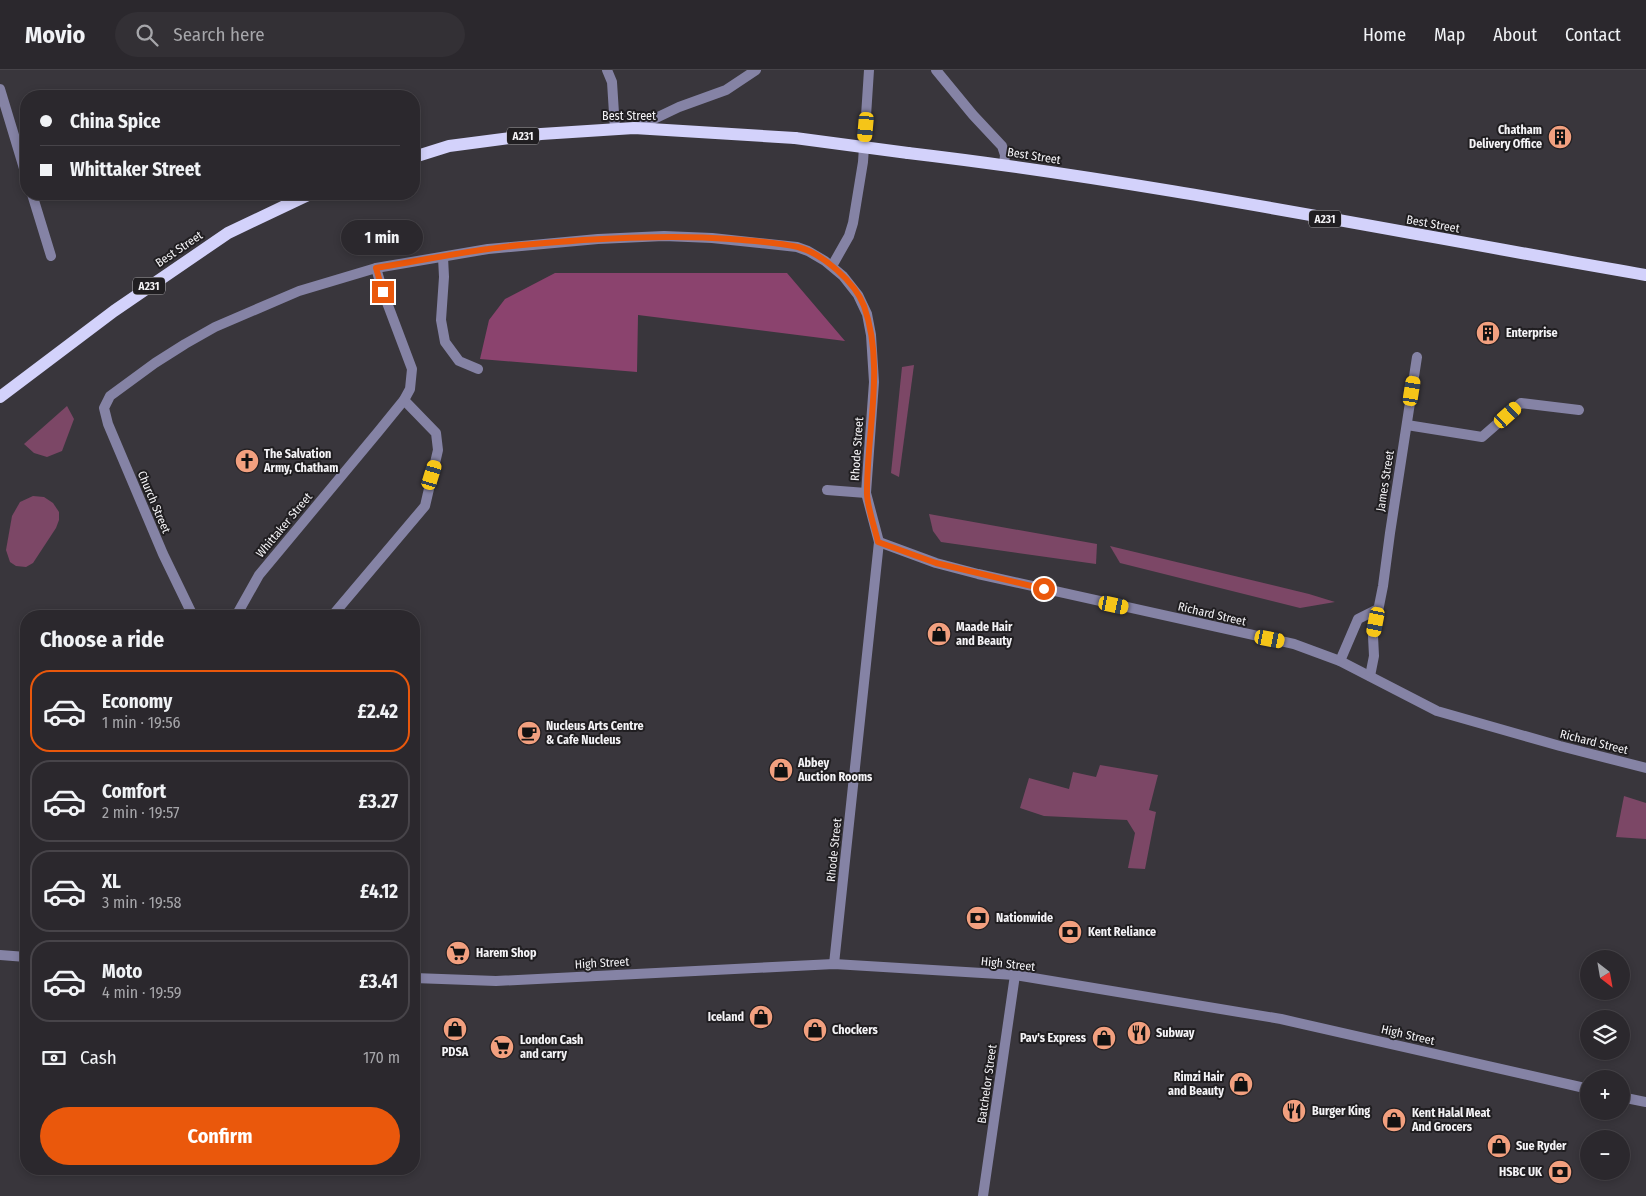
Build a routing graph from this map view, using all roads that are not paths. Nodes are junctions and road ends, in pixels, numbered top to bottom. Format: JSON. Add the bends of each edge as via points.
{"nodes":[{"id":1,"x":607,"y":70,"type":"edge"},
{"id":2,"x":756,"y":70,"type":"edge"},
{"id":3,"x":870,"y":70,"type":"edge"},
{"id":4,"x":936,"y":70,"type":"edge"},
{"id":5,"x":0,"y":89,"type":"edge"},
{"id":6,"x":634,"y":128,"type":"junction"},
{"id":7,"x":615,"y":129,"type":"junction"},
{"id":8,"x":20,"y":155,"type":"edge"},
{"id":9,"x":420,"y":155,"type":"edge"},
{"id":10,"x":1004,"y":165,"type":"junction"},
{"id":11,"x":34,"y":200,"type":"edge"},
{"id":12,"x":297,"y":200,"type":"edge"},
{"id":13,"x":50,"y":256,"type":"dead end"},
{"id":14,"x":443,"y":257,"type":"junction"},
{"id":15,"x":832,"y":266,"type":"junction"},
{"id":16,"x":376,"y":268,"type":"junction"},
{"id":17,"x":1646,"y":275,"type":"edge"},
{"id":18,"x":1418,"y":357,"type":"dead end"},
{"id":19,"x":478,"y":369,"type":"dead end"},
{"id":20,"x":110,"y":396,"type":"joint"},
{"id":21,"x":0,"y":397,"type":"edge"},
{"id":22,"x":404,"y":400,"type":"junction"},
{"id":23,"x":1580,"y":410,"type":"dead end"},
{"id":24,"x":1407,"y":426,"type":"junction"},
{"id":25,"x":827,"y":490,"type":"dead end"},
{"id":26,"x":866,"y":493,"type":"junction"},
{"id":27,"x":878,"y":542,"type":"junction"},
{"id":28,"x":1378,"y":608,"type":"junction"},
{"id":29,"x":190,"y":610,"type":"edge"},
{"id":30,"x":239,"y":610,"type":"edge"},
{"id":31,"x":337,"y":610,"type":"edge"},
{"id":32,"x":1340,"y":660,"type":"junction"},
{"id":33,"x":1370,"y":676,"type":"junction"},
{"id":34,"x":1646,"y":768,"type":"edge"},
{"id":35,"x":0,"y":955,"type":"edge"},
{"id":36,"x":20,"y":957,"type":"edge"},
{"id":37,"x":834,"y":964,"type":"junction"},
{"id":38,"x":1015,"y":975,"type":"junction"},
{"id":39,"x":420,"y":978,"type":"edge"},
{"id":40,"x":1580,"y":1087,"type":"edge"},
{"id":41,"x":1630,"y":1099,"type":"edge"},
{"id":42,"x":1646,"y":1102,"type":"edge"},
{"id":43,"x":983,"y":1196,"type":"edge"}],
"edges":[{"from":1,"to":7,"type":"street","via":[[612,82]]},
{"from":2,"to":6,"type":"street","via":[[726,90]]},
{"from":3,"to":15,"type":"street","via":[[863,162],[853,223]]},
{"from":4,"to":10,"type":"street","via":[[1002,146]]},
{"from":5,"to":8,"type":"street"},
{"from":6,"to":7,"type":"main road","name":"Best Street","number":"A231"},
{"from":6,"to":10,"type":"main road","name":"Best Street","number":"A231","bridge":true,"via":[[795,138]]},
{"from":7,"to":9,"type":"main road","name":"Best Street","number":"A231","via":[[541,134],[449,146]]},
{"from":10,"to":17,"type":"main road","name":"Best Street","number":"A231"},
{"from":11,"to":13,"type":"street"},
{"from":12,"to":21,"type":"main road","name":"Best Street","number":"A231","via":[[228,233],[114,311]]},
{"from":14,"to":15,"type":"street","name":"Rhode Street","via":[[536,244],[664,236],[798,247]]},
{"from":14,"to":16,"type":"street","name":"Rhode Street"},
{"from":14,"to":19,"type":"street","via":[[441,320],[445,342],[458,360]]},
{"from":15,"to":26,"type":"street","name":"Rhode Street","via":[[863,303],[871,335],[874,382]]},
{"from":16,"to":20,"type":"street","name":"Rhode Street","via":[[299,291],[215,327],[155,362]]},
{"from":16,"to":22,"type":"street","name":"Whittaker Street","via":[[412,369],[411,383]]},
{"from":18,"to":24,"type":"street","name":"James Street"},
{"from":20,"to":29,"type":"street","name":"Church Street","via":[[104,408],[108,424]]},
{"from":22,"to":30,"type":"street","name":"Whittaker Street","via":[[259,575]]},
{"from":22,"to":31,"type":"street","via":[[432,428],[438,442],[425,506]]},
{"from":23,"to":24,"type":"street","via":[[1521,403],[1482,438]]},
{"from":24,"to":28,"type":"street","name":"James Street"},
{"from":25,"to":26,"type":"street"},
{"from":26,"to":27,"type":"street","name":"Rhode Street"},
{"from":27,"to":32,"type":"street","name":"Richard Street","via":[[978,574],[1294,644]]},
{"from":27,"to":37,"type":"street","name":"Rhode Street"},
{"from":28,"to":32,"type":"street","via":[[1358,619]]},
{"from":28,"to":33,"type":"street","name":"James Street"},
{"from":32,"to":33,"type":"street","name":"Richard Street"},
{"from":33,"to":34,"type":"street","name":"Richard Street","via":[[1437,711]]},
{"from":35,"to":36,"type":"street"},
{"from":37,"to":38,"type":"street","name":"High Street"},
{"from":37,"to":39,"type":"street","name":"High Street","via":[[496,981]]},
{"from":38,"to":40,"type":"street","name":"High Street","via":[[1281,1019]]},
{"from":38,"to":43,"type":"street","name":"Batchelor Street"},
{"from":41,"to":42,"type":"street"}]}
